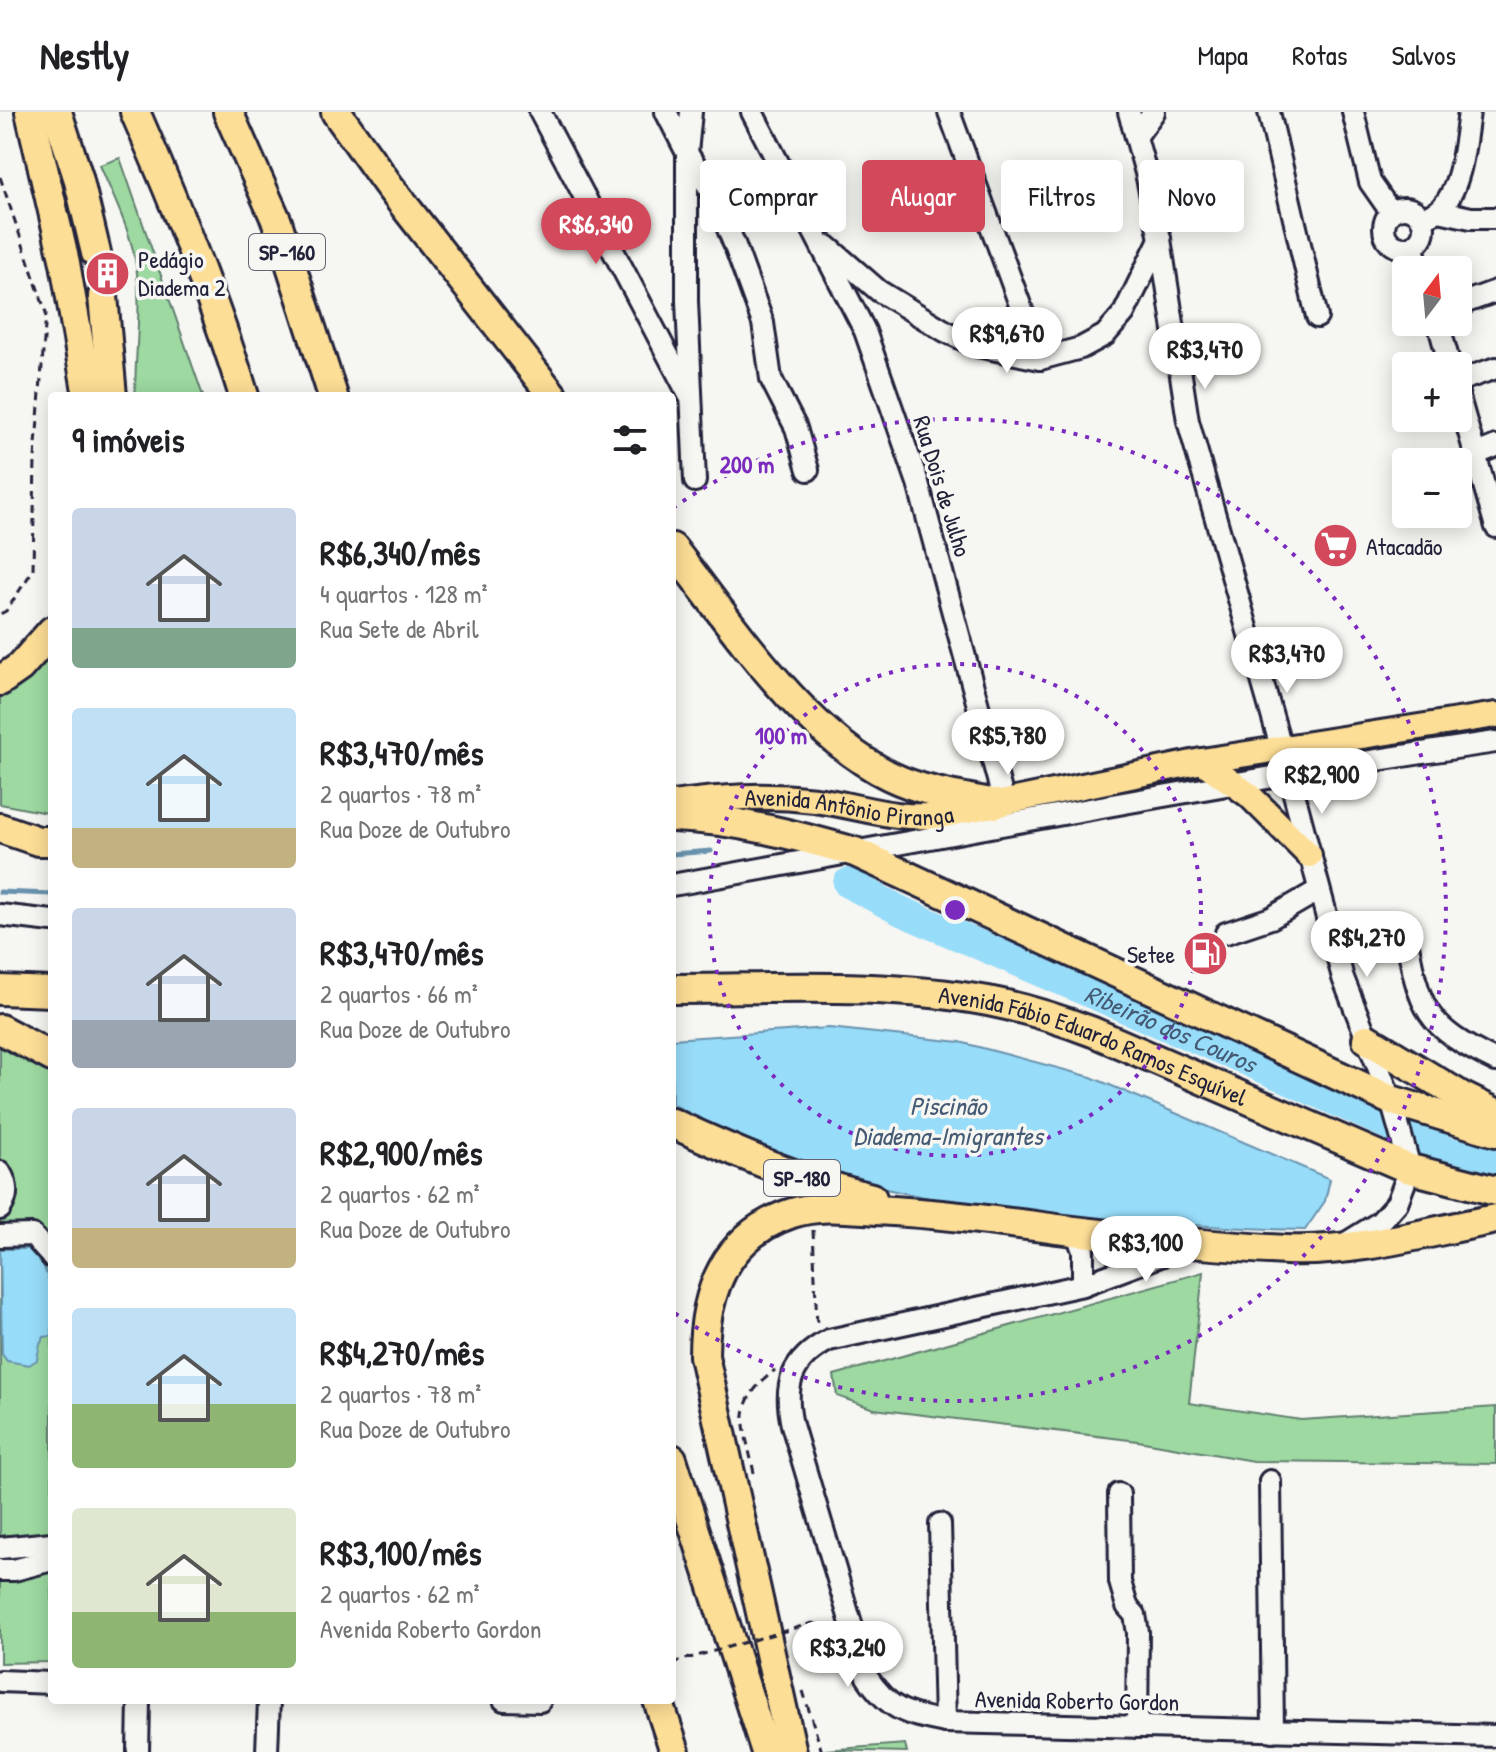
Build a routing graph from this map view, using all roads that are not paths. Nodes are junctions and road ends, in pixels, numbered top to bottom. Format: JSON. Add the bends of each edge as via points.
{"nodes":[{"id":1,"x":30,"y":112,"type":"edge"},
{"id":2,"x":57,"y":112,"type":"edge"},
{"id":3,"x":135,"y":112,"type":"edge"},
{"id":4,"x":228,"y":112,"type":"edge"},
{"id":5,"x":336,"y":112,"type":"edge"},
{"id":6,"x":540,"y":112,"type":"edge"},
{"id":7,"x":666,"y":112,"type":"edge"},
{"id":8,"x":691,"y":112,"type":"edge"},
{"id":9,"x":752,"y":112,"type":"edge"},
{"id":10,"x":949,"y":112,"type":"edge"},
{"id":11,"x":1129,"y":112,"type":"edge"},
{"id":12,"x":1154,"y":112,"type":"edge"},
{"id":13,"x":1269,"y":112,"type":"edge"},
{"id":14,"x":1353,"y":112,"type":"edge"},
{"id":15,"x":1469,"y":112,"type":"edge"},
{"id":16,"x":1136,"y":137,"type":"junction"},
{"id":17,"x":687,"y":153,"type":"junction"},
{"id":18,"x":1391,"y":212,"type":"junction"},
{"id":19,"x":1430,"y":215,"type":"junction"},
{"id":20,"x":1496,"y":218,"type":"edge"},
{"id":21,"x":817,"y":238,"type":"junction"},
{"id":22,"x":1160,"y":239,"type":"junction"},
{"id":23,"x":1412,"y":246,"type":"junction"},
{"id":24,"x":96,"y":253,"type":"tunnel mouth"},
{"id":25,"x":1415,"y":256,"type":"edge"},
{"id":26,"x":1496,"y":291,"type":"edge"},
{"id":27,"x":103,"y":296,"type":"tunnel mouth"},
{"id":28,"x":1472,"y":300,"type":"edge"},
{"id":29,"x":1317,"y":317,"type":"dead end"},
{"id":30,"x":1040,"y":359,"type":"junction"},
{"id":31,"x":1496,"y":368,"type":"edge"},
{"id":32,"x":1472,"y":376,"type":"edge"},
{"id":33,"x":87,"y":392,"type":"edge"},
{"id":34,"x":112,"y":392,"type":"edge"},
{"id":35,"x":243,"y":392,"type":"edge"},
{"id":36,"x":332,"y":392,"type":"edge"},
{"id":37,"x":550,"y":392,"type":"edge"},
{"id":38,"x":691,"y":400,"type":"junction"},
{"id":39,"x":1468,"y":432,"type":"edge"},
{"id":40,"x":1496,"y":446,"type":"edge"},
{"id":41,"x":1474,"y":455,"type":"junction"},
{"id":42,"x":808,"y":470,"type":"dead end"},
{"id":43,"x":695,"y":481,"type":"dead end"},
{"id":44,"x":1495,"y":523,"type":"edge"},
{"id":45,"x":676,"y":553,"type":"edge"},
{"id":46,"x":48,"y":636,"type":"edge"},
{"id":47,"x":0,"y":681,"type":"edge"},
{"id":48,"x":1496,"y":715,"type":"edge"},
{"id":49,"x":1496,"y":742,"type":"edge"},
{"id":50,"x":1280,"y":749,"type":"junction"},
{"id":51,"x":1202,"y":761,"type":"junction"},
{"id":52,"x":1289,"y":775,"type":"junction"},
{"id":53,"x":1235,"y":786,"type":"junction"},
{"id":54,"x":676,"y":803,"type":"edge"},
{"id":55,"x":1000,"y":803,"type":"junction"},
{"id":56,"x":676,"y":817,"type":"edge"},
{"id":57,"x":0,"y":828,"type":"edge"},
{"id":58,"x":0,"y":840,"type":"edge"},
{"id":59,"x":45,"y":841,"type":"edge"},
{"id":60,"x":855,"y":852,"type":"junction"},
{"id":61,"x":1309,"y":855,"type":"junction"},
{"id":62,"x":676,"y":884,"type":"edge"},
{"id":63,"x":1319,"y":890,"type":"junction"},
{"id":64,"x":0,"y":915,"type":"edge"},
{"id":65,"x":48,"y":921,"type":"edge"},
{"id":66,"x":1226,"y":933,"type":"dead end"},
{"id":67,"x":1406,"y":934,"type":"dead end"},
{"id":68,"x":676,"y":989,"type":"edge"},
{"id":69,"x":0,"y":990,"type":"edge"},
{"id":70,"x":48,"y":992,"type":"edge"},
{"id":71,"x":0,"y":1029,"type":"edge"},
{"id":72,"x":1367,"y":1039,"type":"junction"},
{"id":73,"x":48,"y":1055,"type":"edge"},
{"id":74,"x":1496,"y":1061,"type":"edge"},
{"id":75,"x":1393,"y":1105,"type":"junction"},
{"id":76,"x":1496,"y":1113,"type":"edge"},
{"id":77,"x":676,"y":1125,"type":"edge"},
{"id":78,"x":1496,"y":1132,"type":"edge"},
{"id":79,"x":0,"y":1160,"type":"edge"},
{"id":80,"x":1407,"y":1162,"type":"junction"},
{"id":81,"x":0,"y":1172,"type":"edge"},
{"id":82,"x":1496,"y":1191,"type":"edge"},
{"id":83,"x":19,"y":1192,"type":"dead end"},
{"id":84,"x":0,"y":1209,"type":"edge"},
{"id":85,"x":939,"y":1213,"type":"junction"},
{"id":86,"x":1496,"y":1219,"type":"edge"},
{"id":87,"x":1076,"y":1231,"type":"junction"},
{"id":88,"x":0,"y":1236,"type":"edge"},
{"id":89,"x":1194,"y":1243,"type":"junction"},
{"id":90,"x":1340,"y":1247,"type":"junction"},
{"id":91,"x":48,"y":1253,"type":"edge"},
{"id":92,"x":1083,"y":1285,"type":"junction"},
{"id":93,"x":676,"y":1471,"type":"edge"},
{"id":94,"x":1270,"y":1481,"type":"dead end"},
{"id":95,"x":1119,"y":1494,"type":"dead end"},
{"id":96,"x":940,"y":1524,"type":"dead end"},
{"id":97,"x":48,"y":1543,"type":"edge"},
{"id":98,"x":0,"y":1548,"type":"edge"},
{"id":99,"x":48,"y":1561,"type":"edge"},
{"id":100,"x":0,"y":1570,"type":"edge"},
{"id":101,"x":0,"y":1681,"type":"edge"},
{"id":102,"x":48,"y":1683,"type":"edge"},
{"id":103,"x":139,"y":1704,"type":"edge"},
{"id":104,"x":269,"y":1704,"type":"edge"},
{"id":105,"x":945,"y":1722,"type":"junction"},
{"id":106,"x":1137,"y":1727,"type":"junction"},
{"id":107,"x":1273,"y":1731,"type":"junction"},
{"id":108,"x":1496,"y":1736,"type":"edge"},
{"id":109,"x":138,"y":1752,"type":"edge"},
{"id":110,"x":267,"y":1752,"type":"edge"},
{"id":111,"x":766,"y":1752,"type":"edge"},
{"id":112,"x":792,"y":1752,"type":"edge"}],
"edges":[{"from":1,"to":33,"type":"highway","via":[[65,263]]},
{"from":2,"to":24,"type":"highway"},
{"from":3,"to":35,"type":"highway","via":[[184,225]]},
{"from":4,"to":36,"type":"highway","number":"SP-160","via":[[277,222]]},
{"from":5,"to":37,"type":"highway"},
{"from":6,"to":38,"type":"street"},
{"from":7,"to":17,"type":"street"},
{"from":8,"to":17,"type":"street"},
{"from":9,"to":21,"type":"street","name":"Rua Dois de Julho"},
{"from":10,"to":30,"type":"street"},
{"from":11,"to":16,"type":"street"},
{"from":12,"to":16,"type":"street"},
{"from":13,"to":29,"type":"street"},
{"from":14,"to":18,"type":"street","via":[[1370,182]]},
{"from":15,"to":19,"type":"street","via":[[1458,176]]},
{"from":16,"to":22,"type":"street"},
{"from":17,"to":38,"type":"street"},
{"from":17,"to":42,"type":"street","via":[[715,197],[755,295],[771,379],[796,428]]},
{"from":18,"to":19,"type":"street","via":[[1411,209]]},
{"from":18,"to":23,"type":"street","via":[[1383,229],[1388,241],[1399,248]]},
{"from":19,"to":20,"type":"street"},
{"from":19,"to":23,"type":"street"},
{"from":21,"to":30,"type":"street","via":[[879,291],[945,331],[977,346]]},
{"from":21,"to":55,"type":"street","name":"Rua Dois de Julho","via":[[865,331],[918,483]]},
{"from":22,"to":30,"type":"street","via":[[1124,313],[1105,335]]},
{"from":22,"to":50,"type":"street","via":[[1188,421]]},
{"from":23,"to":25,"type":"street"},
{"from":26,"to":28,"type":"street"},
{"from":27,"to":34,"type":"highway"},
{"from":31,"to":32,"type":"street"},
{"from":38,"to":43,"type":"street"},
{"from":39,"to":41,"type":"street"},
{"from":40,"to":41,"type":"street"},
{"from":41,"to":44,"type":"street"},
{"from":45,"to":55,"type":"highway","via":[[815,724],[851,753],[926,790]]},
{"from":46,"to":47,"type":"highway"},
{"from":48,"to":50,"type":"main road","name":"Avenida Antônio Piranga"},
{"from":49,"to":52,"type":"street"},
{"from":50,"to":51,"type":"main road","name":"Avenida Antônio Piranga"},
{"from":50,"to":52,"type":"street"},
{"from":51,"to":53,"type":"main road"},
{"from":51,"to":55,"type":"main road","name":"Avenida Antônio Piranga"},
{"from":52,"to":53,"type":"street"},
{"from":52,"to":61,"type":"street"},
{"from":53,"to":60,"type":"street"},
{"from":53,"to":61,"type":"main road"},
{"from":54,"to":55,"type":"main road","name":"Avenida Antônio Piranga","via":[[737,795],[785,797],[916,818]]},
{"from":56,"to":60,"type":"highway","via":[[731,822]]},
{"from":57,"to":59,"type":"highway"},
{"from":58,"to":59,"type":"main road"},
{"from":60,"to":62,"type":"street"},
{"from":60,"to":75,"type":"highway"},
{"from":61,"to":63,"type":"street"},
{"from":63,"to":66,"type":"street","via":[[1271,918]]},
{"from":63,"to":72,"type":"street","via":[[1343,978]]},
{"from":64,"to":65,"type":"street"},
{"from":67,"to":74,"type":"street","via":[[1415,984],[1433,1021],[1461,1044]]},
{"from":68,"to":80,"type":"highway","name":"Avenida Fábio Eduardo Ramos Esquível","via":[[862,989],[988,1001],[1108,1038]]},
{"from":69,"to":70,"type":"highway"},
{"from":71,"to":73,"type":"highway"},
{"from":72,"to":75,"type":"street"},
{"from":72,"to":76,"type":"highway"},
{"from":75,"to":78,"type":"highway"},
{"from":75,"to":80,"type":"street"},
{"from":77,"to":85,"type":"highway","number":"SP-180","via":[[818,1183]]},
{"from":79,"to":83,"type":"street"},
{"from":80,"to":82,"type":"highway","name":"Avenida Fábio Eduardo Ramos Esquível"},
{"from":80,"to":90,"type":"street","number":"SP-180","via":[[1397,1203],[1380,1222]]},
{"from":81,"to":84,"type":"street","via":[[7,1195]]},
{"from":85,"to":87,"type":"highway","number":"SP-180"},
{"from":85,"to":112,"type":"highway","via":[[830,1208],[792,1213],[743,1242],[710,1294],[704,1356]]},
{"from":86,"to":90,"type":"highway"},
{"from":87,"to":89,"type":"highway","number":"SP-180"},
{"from":87,"to":92,"type":"street","via":[[1083,1251]]},
{"from":88,"to":91,"type":"street","via":[[32,1235]]},
{"from":89,"to":90,"type":"highway","number":"SP-180","via":[[1290,1250]]},
{"from":89,"to":92,"type":"street","name":"Avenida Roberto Gordon"},
{"from":92,"to":105,"type":"street","name":"Avenida Roberto Gordon","via":[[829,1340],[810,1350],[790,1384],[792,1425],[867,1677],[891,1706]]},
{"from":93,"to":111,"type":"highway"},
{"from":94,"to":107,"type":"street"},
{"from":95,"to":106,"type":"street","via":[[1120,1582],[1138,1633]]},
{"from":96,"to":105,"type":"street"},
{"from":97,"to":98,"type":"street"},
{"from":99,"to":100,"type":"street"},
{"from":101,"to":102,"type":"street"},
{"from":103,"to":109,"type":"street"},
{"from":104,"to":110,"type":"street"},
{"from":105,"to":106,"type":"street","name":"Avenida Roberto Gordon"},
{"from":106,"to":107,"type":"street","name":"Avenida Roberto Gordon"},
{"from":107,"to":108,"type":"street","name":"Avenida Roberto Gordon"}]}
